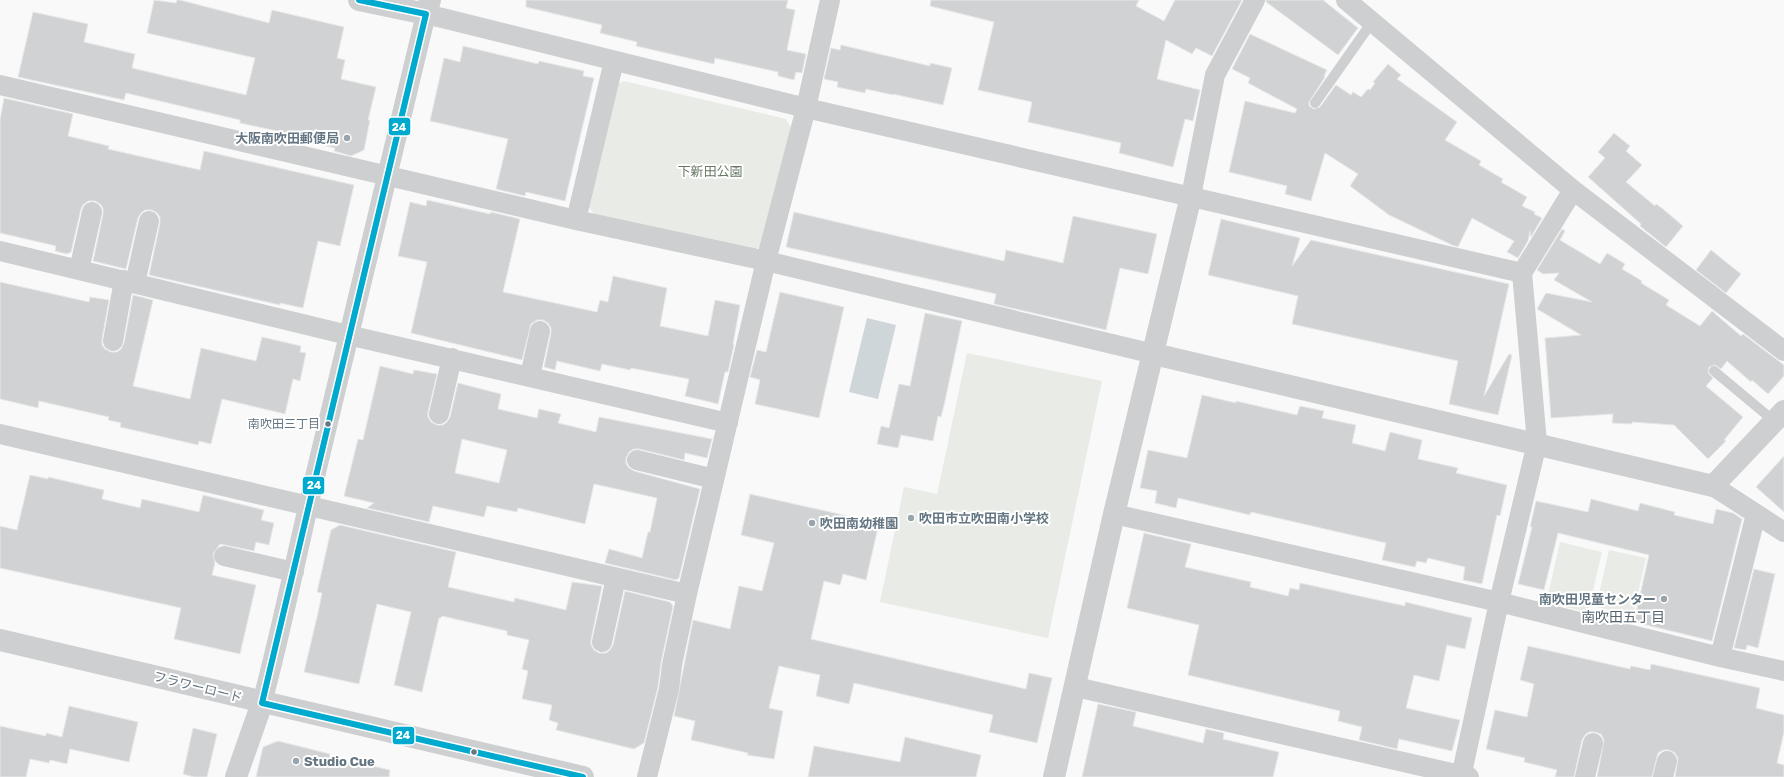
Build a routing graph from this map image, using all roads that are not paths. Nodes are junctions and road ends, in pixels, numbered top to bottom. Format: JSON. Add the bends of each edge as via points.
{"nodes":[{"id":1,"x":359,"y":0,"type":"edge"},
{"id":2,"x":830,"y":0,"type":"edge"},
{"id":3,"x":1255,"y":0,"type":"edge"},
{"id":4,"x":1346,"y":0,"type":"edge"},
{"id":5,"x":428,"y":7,"type":"edge"},
{"id":6,"x":1372,"y":22,"type":"junction"},
{"id":7,"x":614,"y":60,"type":"junction"},
{"id":8,"x":0,"y":85,"type":"edge"},
{"id":9,"x":1315,"y":102,"type":"dead end"},
{"id":10,"x":806,"y":108,"type":"junction"},
{"id":11,"x":386,"y":176,"type":"junction"},
{"id":12,"x":1573,"y":190,"type":"junction"},
{"id":13,"x":1191,"y":196,"type":"junction"},
{"id":14,"x":92,"y":212,"type":"dead end"},
{"id":15,"x":576,"y":220,"type":"junction"},
{"id":16,"x":149,"y":221,"type":"dead end"},
{"id":17,"x":0,"y":252,"type":"edge"},
{"id":18,"x":766,"y":261,"type":"junction"},
{"id":19,"x":79,"y":270,"type":"junction"},
{"id":20,"x":1522,"y":273,"type":"junction"},
{"id":21,"x":130,"y":282,"type":"junction"},
{"id":22,"x":540,"y":331,"type":"dead end"},
{"id":23,"x":348,"y":335,"type":"junction"},
{"id":24,"x":113,"y":341,"type":"dead end"},
{"id":25,"x":1784,"y":352,"type":"edge"},
{"id":26,"x":1154,"y":354,"type":"junction"},
{"id":27,"x":452,"y":358,"type":"junction"},
{"id":28,"x":1714,"y":371,"type":"dead end"},
{"id":29,"x":530,"y":376,"type":"junction"},
{"id":30,"x":439,"y":414,"type":"dead end"},
{"id":31,"x":1779,"y":416,"type":"edge"},
{"id":32,"x":728,"y":423,"type":"junction"},
{"id":33,"x":0,"y":434,"type":"edge"},
{"id":34,"x":1537,"y":443,"type":"junction"},
{"id":35,"x":637,"y":460,"type":"dead end"},
{"id":36,"x":714,"y":479,"type":"junction"},
{"id":37,"x":1713,"y":486,"type":"junction"},
{"id":38,"x":308,"y":506,"type":"junction"},
{"id":39,"x":1114,"y":514,"type":"junction"},
{"id":40,"x":1756,"y":514,"type":"junction"},
{"id":41,"x":1784,"y":532,"type":"edge"},
{"id":42,"x":224,"y":556,"type":"dead end"},
{"id":43,"x":294,"y":572,"type":"junction"},
{"id":44,"x":616,"y":578,"type":"junction"},
{"id":45,"x":687,"y":594,"type":"junction"},
{"id":46,"x":1499,"y":602,"type":"junction"},
{"id":47,"x":0,"y":640,"type":"edge"},
{"id":48,"x":602,"y":642,"type":"dead end"},
{"id":49,"x":1720,"y":657,"type":"junction"},
{"id":50,"x":1784,"y":671,"type":"edge"},
{"id":51,"x":1076,"y":686,"type":"junction"},
{"id":52,"x":262,"y":702,"type":"junction"},
{"id":53,"x":1593,"y":743,"type":"dead end"},
{"id":54,"x":1464,"y":776,"type":"edge"},
{"id":55,"x":236,"y":777,"type":"edge"},
{"id":56,"x":583,"y":777,"type":"edge"},
{"id":57,"x":647,"y":777,"type":"edge"},
{"id":58,"x":1054,"y":777,"type":"edge"},
{"id":59,"x":1585,"y":777,"type":"edge"}],
"edges":[{"from":1,"to":5,"type":"street"},
{"from":2,"to":10,"type":"street"},
{"from":3,"to":13,"type":"street","via":[[1215,75]]},
{"from":4,"to":6,"type":"street"},
{"from":5,"to":7,"type":"street"},
{"from":5,"to":11,"type":"street"},
{"from":6,"to":9,"type":"lane"},
{"from":6,"to":12,"type":"street"},
{"from":7,"to":10,"type":"street"},
{"from":7,"to":15,"type":"street"},
{"from":8,"to":11,"type":"street"},
{"from":10,"to":13,"type":"street"},
{"from":10,"to":18,"type":"street"},
{"from":11,"to":15,"type":"street"},
{"from":11,"to":23,"type":"street"},
{"from":12,"to":20,"type":"street"},
{"from":12,"to":25,"type":"street"},
{"from":13,"to":20,"type":"street"},
{"from":13,"to":26,"type":"street"},
{"from":14,"to":19,"type":"street"},
{"from":15,"to":18,"type":"street"},
{"from":16,"to":21,"type":"street"},
{"from":17,"to":19,"type":"street"},
{"from":18,"to":26,"type":"street"},
{"from":18,"to":32,"type":"street"},
{"from":19,"to":21,"type":"street"},
{"from":20,"to":34,"type":"street"},
{"from":21,"to":23,"type":"street"},
{"from":21,"to":24,"type":"street"},
{"from":22,"to":29,"type":"street"},
{"from":23,"to":27,"type":"street"},
{"from":23,"to":38,"type":"street"},
{"from":26,"to":34,"type":"street"},
{"from":26,"to":39,"type":"street"},
{"from":27,"to":29,"type":"street"},
{"from":27,"to":30,"type":"street"},
{"from":28,"to":31,"type":"lane"},
{"from":29,"to":32,"type":"street"},
{"from":31,"to":37,"type":"street"},
{"from":32,"to":36,"type":"street"},
{"from":33,"to":38,"type":"street"},
{"from":34,"to":37,"type":"street"},
{"from":34,"to":46,"type":"street"},
{"from":35,"to":36,"type":"street"},
{"from":36,"to":45,"type":"street"},
{"from":37,"to":40,"type":"street"},
{"from":38,"to":43,"type":"street"},
{"from":38,"to":44,"type":"street"},
{"from":39,"to":46,"type":"street"},
{"from":39,"to":51,"type":"street"},
{"from":40,"to":41,"type":"street"},
{"from":40,"to":49,"type":"street"},
{"from":42,"to":43,"type":"street"},
{"from":43,"to":52,"type":"street"},
{"from":44,"to":45,"type":"street"},
{"from":44,"to":48,"type":"street"},
{"from":45,"to":57,"type":"street","via":[[669,689]]},
{"from":46,"to":49,"type":"street"},
{"from":46,"to":54,"type":"street"},
{"from":47,"to":52,"type":"street","name":"フラワーロード"},
{"from":49,"to":50,"type":"street"},
{"from":51,"to":54,"type":"street"},
{"from":51,"to":58,"type":"street"},
{"from":52,"to":55,"type":"street"},
{"from":52,"to":56,"type":"street","name":"フラワーロード"},
{"from":53,"to":59,"type":"street"}]}
